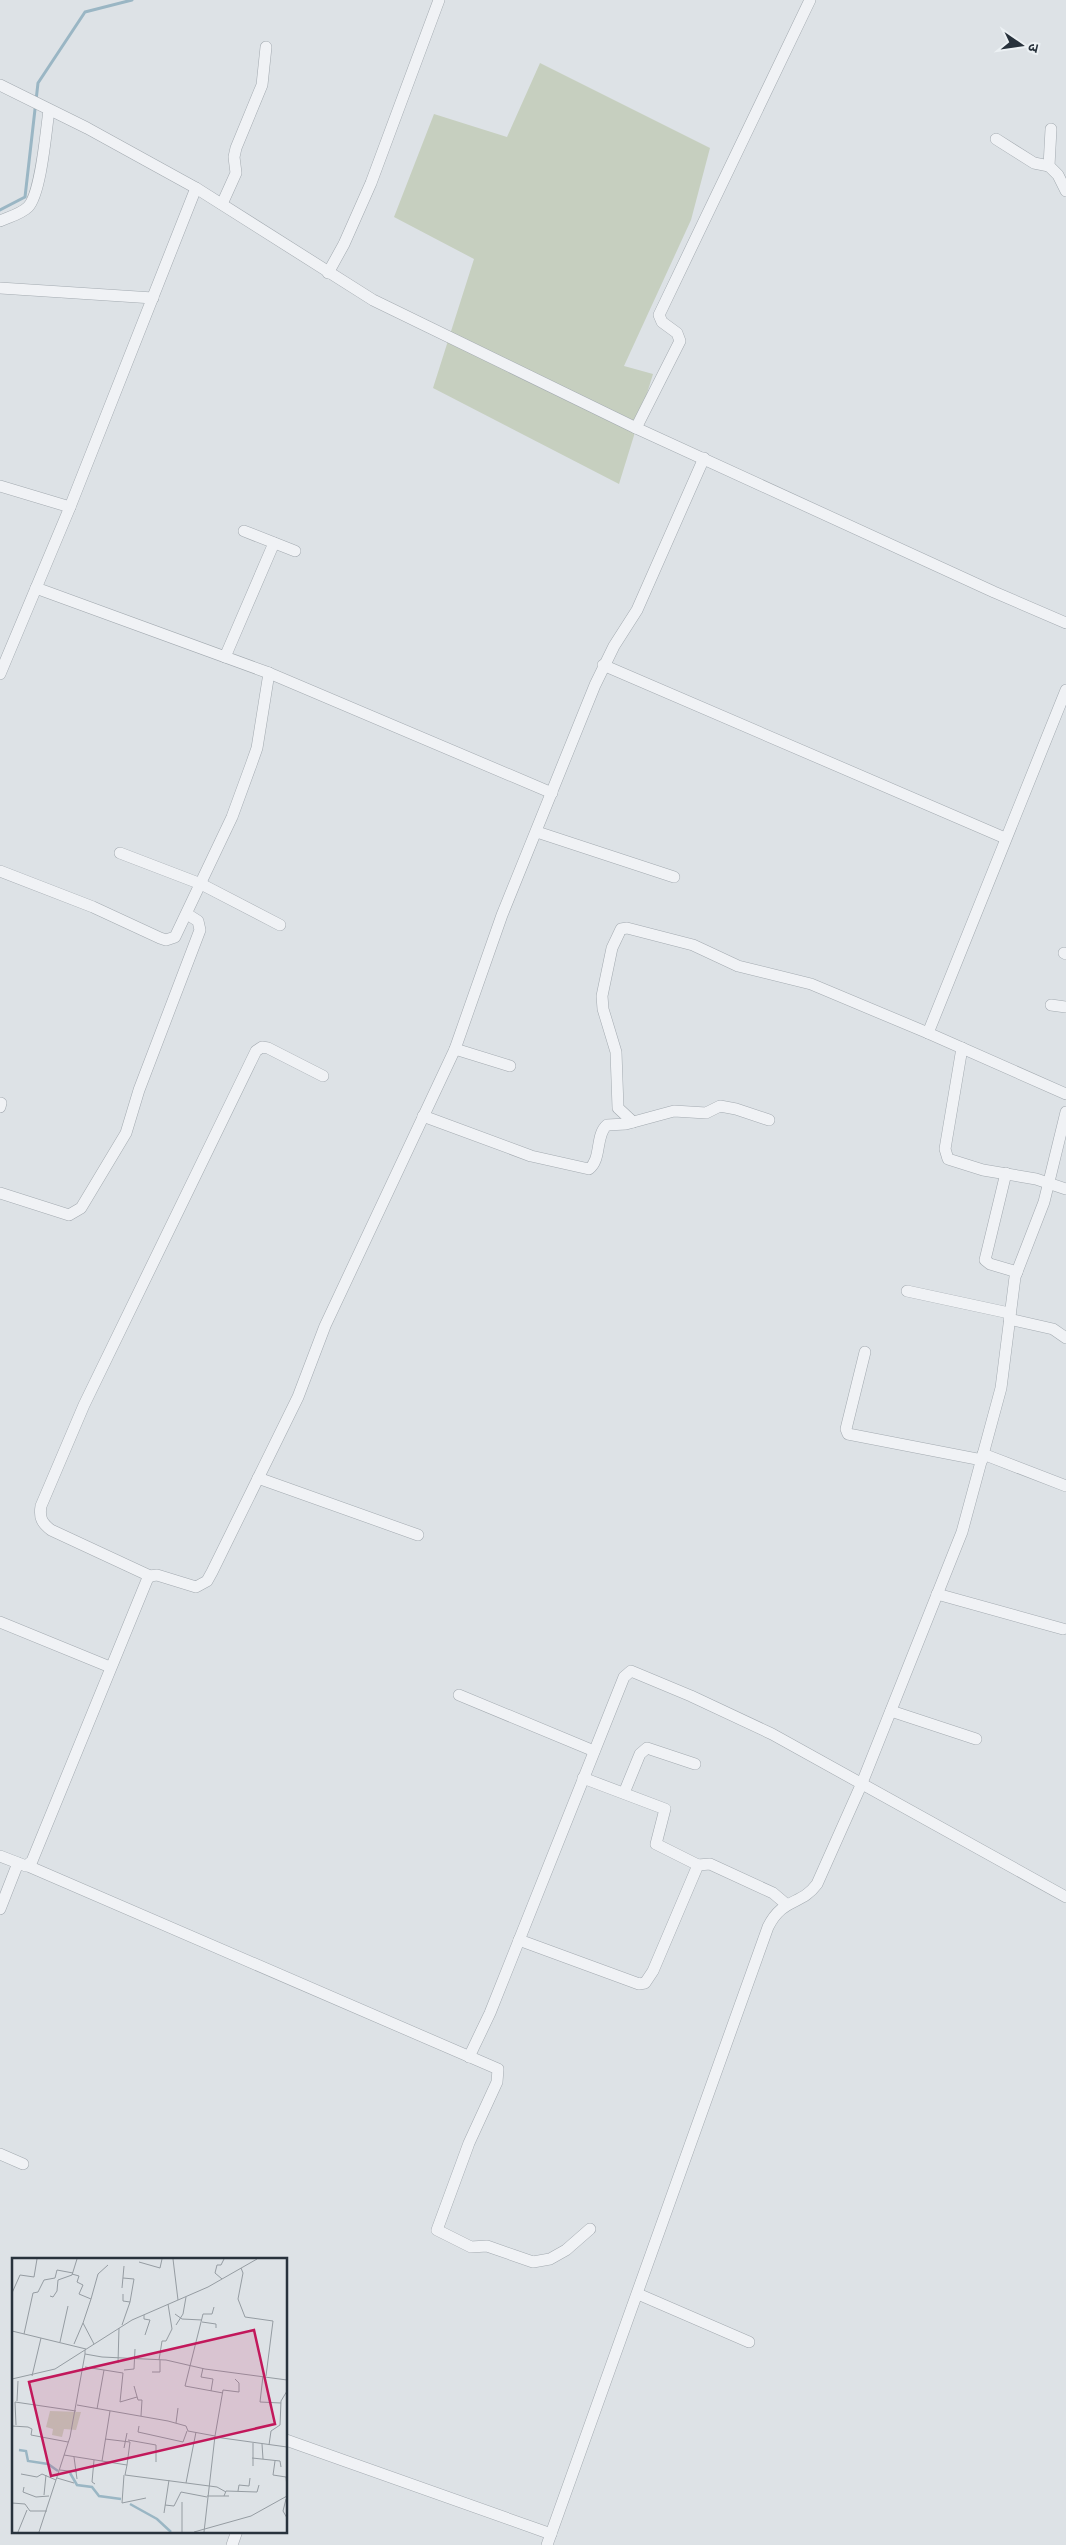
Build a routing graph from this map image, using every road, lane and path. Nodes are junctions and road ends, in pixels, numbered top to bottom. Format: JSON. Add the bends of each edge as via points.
{"nodes":[{"id":1,"x":439,"y":0,"type":"edge"},
{"id":2,"x":810,"y":0,"type":"edge"},
{"id":3,"x":266,"y":47,"type":"dead end"},
{"id":4,"x":0,"y":85,"type":"edge"},
{"id":5,"x":39,"y":105,"type":"junction"},
{"id":6,"x":1051,"y":129,"type":"dead end"},
{"id":7,"x":996,"y":139,"type":"dead end"},
{"id":8,"x":1049,"y":166,"type":"junction"},
{"id":9,"x":196,"y":188,"type":"junction"},
{"id":10,"x":1066,"y":191,"type":"edge"},
{"id":11,"x":222,"y":204,"type":"junction"},
{"id":12,"x":0,"y":221,"type":"edge"},
{"id":13,"x":328,"y":273,"type":"junction"},
{"id":14,"x":0,"y":288,"type":"edge"},
{"id":15,"x":153,"y":298,"type":"junction"},
{"id":16,"x":636,"y":428,"type":"junction"},
{"id":17,"x":704,"y":458,"type":"junction"},
{"id":18,"x":0,"y":486,"type":"edge"},
{"id":19,"x":70,"y":507,"type":"junction"},
{"id":20,"x":244,"y":531,"type":"dead end"},
{"id":21,"x":274,"y":543,"type":"junction"},
{"id":22,"x":295,"y":551,"type":"dead end"},
{"id":23,"x":36,"y":588,"type":"junction"},
{"id":24,"x":1066,"y":622,"type":"edge"},
{"id":25,"x":225,"y":657,"type":"junction"},
{"id":26,"x":604,"y":665,"type":"junction"},
{"id":27,"x":269,"y":673,"type":"junction"},
{"id":28,"x":0,"y":674,"type":"edge"},
{"id":29,"x":1066,"y":690,"type":"edge"},
{"id":30,"x":552,"y":793,"type":"junction"},
{"id":31,"x":537,"y":832,"type":"junction"},
{"id":32,"x":1005,"y":838,"type":"junction"},
{"id":33,"x":120,"y":854,"type":"dead end"},
{"id":34,"x":0,"y":871,"type":"edge"},
{"id":35,"x":674,"y":877,"type":"dead end"},
{"id":36,"x":201,"y":884,"type":"junction"},
{"id":37,"x":187,"y":914,"type":"junction"},
{"id":38,"x":280,"y":925,"type":"dead end"},
{"id":39,"x":1051,"y":1005,"type":"dead end"},
{"id":40,"x":1066,"y":1008,"type":"edge"},
{"id":41,"x":928,"y":1033,"type":"junction"},
{"id":42,"x":962,"y":1048,"type":"junction"},
{"id":43,"x":455,"y":1049,"type":"junction"},
{"id":44,"x":510,"y":1066,"type":"dead end"},
{"id":45,"x":323,"y":1076,"type":"dead end"},
{"id":46,"x":1066,"y":1094,"type":"edge"},
{"id":47,"x":1066,"y":1112,"type":"edge"},
{"id":48,"x":423,"y":1116,"type":"junction"},
{"id":49,"x":769,"y":1120,"type":"dead end"},
{"id":50,"x":633,"y":1122,"type":"junction"},
{"id":51,"x":1006,"y":1173,"type":"junction"},
{"id":52,"x":1050,"y":1182,"type":"junction"},
{"id":53,"x":1066,"y":1189,"type":"edge"},
{"id":54,"x":0,"y":1193,"type":"edge"},
{"id":55,"x":1017,"y":1272,"type":"junction"},
{"id":56,"x":906,"y":1291,"type":"dead end"},
{"id":57,"x":1009,"y":1316,"type":"junction"},
{"id":58,"x":1066,"y":1338,"type":"edge"},
{"id":59,"x":865,"y":1352,"type":"dead end"},
{"id":60,"x":983,"y":1457,"type":"junction"},
{"id":61,"x":258,"y":1478,"type":"junction"},
{"id":62,"x":1066,"y":1486,"type":"edge"},
{"id":63,"x":418,"y":1535,"type":"dead end"},
{"id":64,"x":150,"y":1576,"type":"junction"},
{"id":65,"x":937,"y":1594,"type":"junction"},
{"id":66,"x":0,"y":1622,"type":"edge"},
{"id":67,"x":1063,"y":1629,"type":"dead end"},
{"id":68,"x":110,"y":1668,"type":"junction"},
{"id":69,"x":460,"y":1695,"type":"dead end"},
{"id":70,"x":890,"y":1711,"type":"junction"},
{"id":71,"x":976,"y":1739,"type":"dead end"},
{"id":72,"x":594,"y":1751,"type":"junction"},
{"id":73,"x":695,"y":1764,"type":"dead end"},
{"id":74,"x":583,"y":1778,"type":"junction"},
{"id":75,"x":862,"y":1783,"type":"junction"},
{"id":76,"x":624,"y":1793,"type":"junction"},
{"id":77,"x":0,"y":1856,"type":"edge"},
{"id":78,"x":23,"y":1864,"type":"junction"},
{"id":79,"x":698,"y":1865,"type":"junction"},
{"id":80,"x":1066,"y":1897,"type":"edge"},
{"id":81,"x":786,"y":1904,"type":"junction"},
{"id":82,"x":0,"y":1908,"type":"edge"},
{"id":83,"x":520,"y":1940,"type":"junction"},
{"id":84,"x":469,"y":2057,"type":"junction"},
{"id":85,"x":0,"y":2154,"type":"edge"},
{"id":86,"x":23,"y":2164,"type":"dead end"},
{"id":87,"x":590,"y":2229,"type":"dead end"},
{"id":88,"x":638,"y":2294,"type":"junction"},
{"id":89,"x":749,"y":2342,"type":"dead end"},
{"id":90,"x":288,"y":2441,"type":"edge"},
{"id":91,"x":237,"y":2532,"type":"edge"},
{"id":92,"x":549,"y":2540,"type":"edge"},
{"id":93,"x":232,"y":2545,"type":"edge"}],
"edges":[{"from":1,"to":13,"type":"street","via":[[371,183]]},
{"from":2,"to":16,"type":"street","via":[[659,315],[662,322],[677,333],[680,341]]},
{"from":3,"to":11,"type":"street","via":[[262,85],[236,148],[236,173]]},
{"from":4,"to":5,"type":"street"},
{"from":5,"to":9,"type":"street"},
{"from":5,"to":12,"type":"street","via":[[39,178],[32,202],[27,208]]},
{"from":6,"to":8,"type":"street"},
{"from":7,"to":8,"type":"street","via":[[1034,163]]},
{"from":8,"to":10,"type":"street"},
{"from":9,"to":11,"type":"street"},
{"from":9,"to":15,"type":"street"},
{"from":11,"to":13,"type":"street"},
{"from":13,"to":16,"type":"street","via":[[373,300]]},
{"from":14,"to":15,"type":"street"},
{"from":15,"to":19,"type":"street"},
{"from":16,"to":17,"type":"street"},
{"from":17,"to":24,"type":"street"},
{"from":17,"to":26,"type":"street","via":[[637,610]]},
{"from":18,"to":19,"type":"street"},
{"from":19,"to":23,"type":"street"},
{"from":20,"to":21,"type":"street"},
{"from":21,"to":22,"type":"street"},
{"from":21,"to":25,"type":"street"},
{"from":23,"to":25,"type":"street"},
{"from":23,"to":28,"type":"street"},
{"from":25,"to":27,"type":"street"},
{"from":26,"to":30,"type":"street"},
{"from":26,"to":32,"type":"street"},
{"from":27,"to":30,"type":"street"},
{"from":27,"to":36,"type":"street","via":[[257,748],[232,817]]},
{"from":29,"to":32,"type":"street"},
{"from":30,"to":31,"type":"street"},
{"from":31,"to":35,"type":"street"},
{"from":31,"to":43,"type":"street","via":[[502,915]]},
{"from":32,"to":41,"type":"street"},
{"from":33,"to":36,"type":"street"},
{"from":34,"to":37,"type":"street","via":[[166,940],[175,937]]},
{"from":36,"to":37,"type":"street"},
{"from":36,"to":38,"type":"street"},
{"from":37,"to":54,"type":"street","via":[[198,921],[200,930],[139,1090],[126,1133],[81,1208],[69,1215]]},
{"from":39,"to":40,"type":"street"},
{"from":41,"to":42,"type":"street"},
{"from":41,"to":50,"type":"street","via":[[811,984],[738,966],[693,945],[622,929],[608,964],[602,1009],[616,1052],[618,1108]]},
{"from":42,"to":46,"type":"street"},
{"from":42,"to":51,"type":"street","via":[[945,1156],[952,1162]]},
{"from":43,"to":44,"type":"street"},
{"from":43,"to":48,"type":"street"},
{"from":45,"to":64,"type":"street","via":[[268,1048],[256,1051],[84,1405],[41,1506],[43,1524],[51,1530]]},
{"from":47,"to":52,"type":"street"},
{"from":48,"to":50,"type":"street","via":[[532,1156],[589,1169],[594,1163],[604,1126]]},
{"from":48,"to":61,"type":"street","via":[[325,1326],[298,1397]]},
{"from":49,"to":50,"type":"street","via":[[720,1106],[706,1113],[674,1111]]},
{"from":51,"to":52,"type":"street"},
{"from":51,"to":55,"type":"street","via":[[985,1256],[990,1264]]},
{"from":52,"to":53,"type":"street"},
{"from":52,"to":55,"type":"street"},
{"from":55,"to":57,"type":"street"},
{"from":56,"to":57,"type":"street"},
{"from":57,"to":58,"type":"street","via":[[1053,1329]]},
{"from":57,"to":60,"type":"street","via":[[1004,1376]]},
{"from":59,"to":60,"type":"street","via":[[846,1429],[848,1434]]},
{"from":60,"to":62,"type":"street"},
{"from":60,"to":65,"type":"street","via":[[962,1532]]},
{"from":61,"to":63,"type":"street"},
{"from":61,"to":64,"type":"street","via":[[207,1581],[189,1587],[157,1575]]},
{"from":64,"to":68,"type":"street","via":[[142,1587]]},
{"from":65,"to":67,"type":"street"},
{"from":65,"to":70,"type":"street"},
{"from":66,"to":68,"type":"street"},
{"from":68,"to":78,"type":"street","via":[[52,1816]]},
{"from":69,"to":72,"type":"street"},
{"from":70,"to":71,"type":"street"},
{"from":70,"to":75,"type":"street"},
{"from":72,"to":74,"type":"street"},
{"from":72,"to":75,"type":"street","via":[[624,1677],[631,1671],[739,1718]]},
{"from":73,"to":76,"type":"street","via":[[648,1748],[640,1754]]},
{"from":74,"to":76,"type":"street"},
{"from":74,"to":83,"type":"street"},
{"from":75,"to":80,"type":"street"},
{"from":75,"to":81,"type":"street","via":[[817,1884],[804,1897]]},
{"from":76,"to":79,"type":"street","via":[[665,1810],[656,1844]]},
{"from":77,"to":78,"type":"street"},
{"from":78,"to":82,"type":"street"},
{"from":78,"to":84,"type":"street"},
{"from":79,"to":81,"type":"street","via":[[710,1864],[773,1893]]},
{"from":79,"to":83,"type":"street","via":[[645,1983],[630,1981]]},
{"from":81,"to":88,"type":"street","via":[[768,1926]]},
{"from":83,"to":84,"type":"street"},
{"from":84,"to":87,"type":"street","via":[[494,2066],[499,2074],[468,2143],[436,2230],[471,2246],[487,2246],[533,2262],[550,2259],[566,2250]]},
{"from":85,"to":86,"type":"street"},
{"from":88,"to":89,"type":"street"},
{"from":88,"to":92,"type":"street"},
{"from":90,"to":92,"type":"street"},
{"from":91,"to":93,"type":"street"}]}
